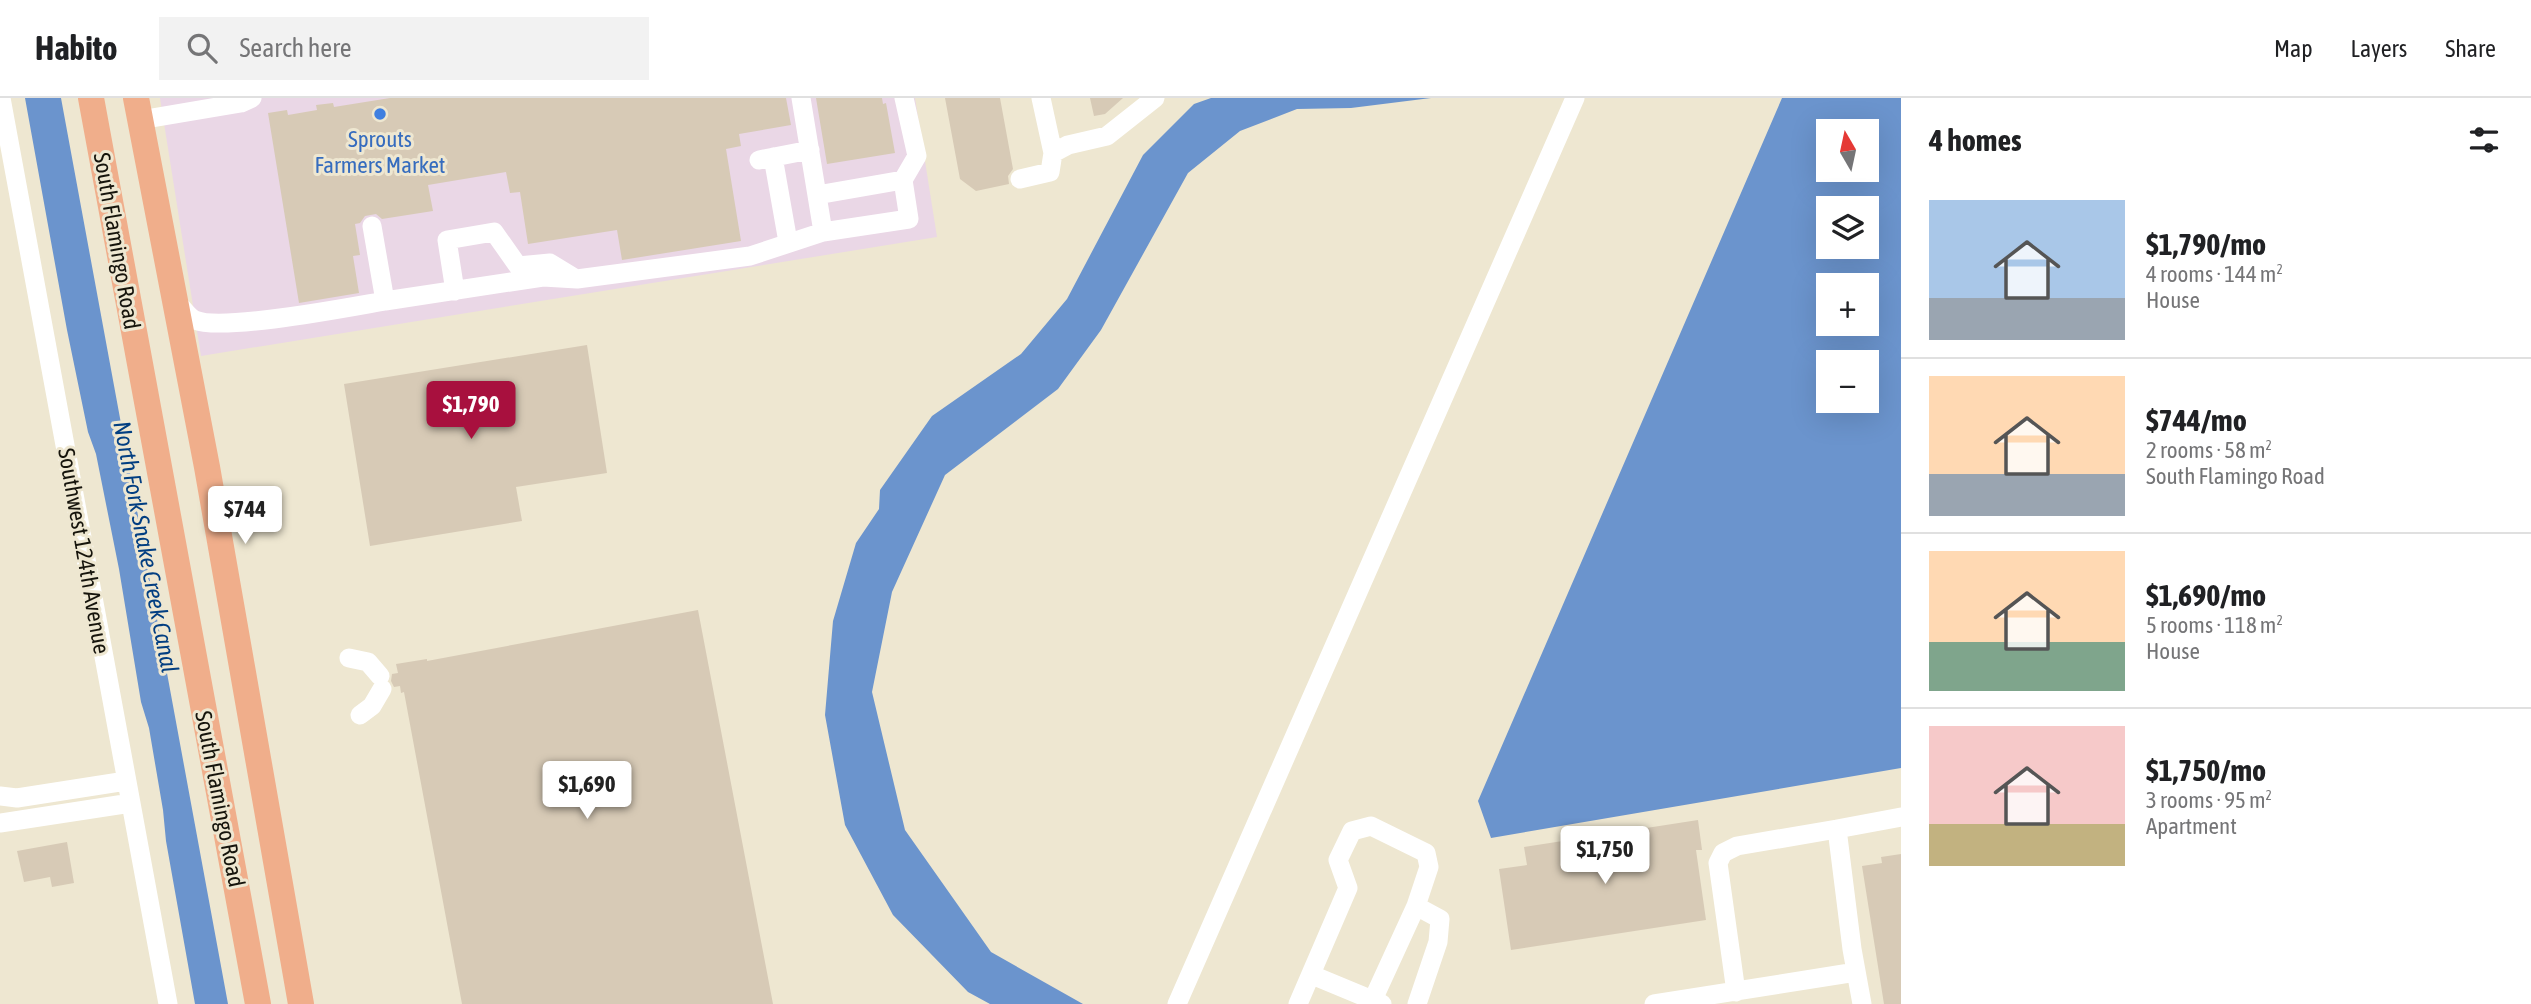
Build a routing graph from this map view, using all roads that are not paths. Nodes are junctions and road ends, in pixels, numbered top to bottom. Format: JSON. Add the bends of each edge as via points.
{"nodes":[{"id":1,"x":1,"y":98,"type":"edge"},
{"id":2,"x":91,"y":98,"type":"edge"},
{"id":3,"x":252,"y":98,"type":"edge"},
{"id":4,"x":801,"y":98,"type":"edge"},
{"id":5,"x":904,"y":98,"type":"edge"},
{"id":6,"x":1041,"y":98,"type":"edge"},
{"id":7,"x":1155,"y":98,"type":"edge"},
{"id":8,"x":1575,"y":98,"type":"edge"},
{"id":9,"x":138,"y":109,"type":"edge"},
{"id":10,"x":810,"y":150,"type":"junction"},
{"id":11,"x":1053,"y":153,"type":"junction"},
{"id":12,"x":1020,"y":178,"type":"dead end"},
{"id":13,"x":903,"y":180,"type":"junction"},
{"id":14,"x":817,"y":195,"type":"junction"},
{"id":15,"x":372,"y":226,"type":"dead end"},
{"id":16,"x":822,"y":232,"type":"junction"},
{"id":17,"x":788,"y":242,"type":"junction"},
{"id":18,"x":577,"y":279,"type":"junction"},
{"id":19,"x":455,"y":290,"type":"junction"},
{"id":20,"x":174,"y":299,"type":"junction"},
{"id":21,"x":385,"y":301,"type":"junction"},
{"id":22,"x":349,"y":658,"type":"dead end"},
{"id":23,"x":359,"y":715,"type":"dead end"},
{"id":24,"x":126,"y":781,"type":"junction"},
{"id":25,"x":0,"y":796,"type":"edge"},
{"id":26,"x":131,"y":803,"type":"junction"},
{"id":27,"x":1901,"y":817,"type":"edge"},
{"id":28,"x":0,"y":822,"type":"edge"},
{"id":29,"x":1837,"y":829,"type":"junction"},
{"id":30,"x":1416,"y":906,"type":"junction"},
{"id":31,"x":1856,"y":972,"type":"junction"},
{"id":32,"x":1312,"y":975,"type":"junction"},
{"id":33,"x":1736,"y":992,"type":"junction"},
{"id":34,"x":1376,"y":1003,"type":"edge"},
{"id":35,"x":168,"y":1004,"type":"edge"},
{"id":36,"x":258,"y":1004,"type":"edge"},
{"id":37,"x":301,"y":1004,"type":"edge"},
{"id":38,"x":1177,"y":1004,"type":"edge"},
{"id":39,"x":1298,"y":1004,"type":"edge"},
{"id":40,"x":1417,"y":1004,"type":"edge"},
{"id":41,"x":1654,"y":1004,"type":"edge"},
{"id":42,"x":1862,"y":1004,"type":"edge"}],
"edges":[{"from":1,"to":24,"type":"street","name":"Southwest 124th Avenue"},
{"from":2,"to":36,"type":"main road","name":"South Flamingo Road"},
{"from":3,"to":9,"type":"street","via":[[241,103]]},
{"from":4,"to":10,"type":"street"},
{"from":5,"to":13,"type":"street","via":[[917,156]]},
{"from":6,"to":11,"type":"street"},
{"from":7,"to":11,"type":"street","via":[[1107,136]]},
{"from":8,"to":38,"type":"street"},
{"from":9,"to":20,"type":"main road","name":"South Flamingo Road"},
{"from":10,"to":14,"type":"street"},
{"from":10,"to":17,"type":"street","via":[[766,158]]},
{"from":11,"to":12,"type":"street","via":[[1050,172]]},
{"from":13,"to":14,"type":"street"},
{"from":13,"to":16,"type":"street","via":[[909,219]]},
{"from":14,"to":16,"type":"street"},
{"from":15,"to":21,"type":"street"},
{"from":16,"to":17,"type":"street"},
{"from":17,"to":18,"type":"street","via":[[750,256]]},
{"from":18,"to":19,"type":"street","via":[[543,277]]},
{"from":18,"to":19,"type":"street","via":[[550,263],[518,266],[494,232],[447,240]]},
{"from":19,"to":21,"type":"street"},
{"from":20,"to":21,"type":"street","via":[[192,319],[204,323]]},
{"from":20,"to":37,"type":"main road","name":"South Flamingo Road"},
{"from":22,"to":23,"type":"street","via":[[368,662],[381,682],[372,706]]},
{"from":24,"to":25,"type":"street","via":[[17,798]]},
{"from":24,"to":26,"type":"street","name":"Southwest 124th Avenue"},
{"from":26,"to":28,"type":"street"},
{"from":26,"to":35,"type":"street","name":"Southwest 124th Avenue"},
{"from":27,"to":29,"type":"street"},
{"from":29,"to":31,"type":"street"},
{"from":29,"to":33,"type":"street","via":[[1737,846],[1723,853],[1718,863]]},
{"from":30,"to":32,"type":"street","via":[[1429,867],[1426,853],[1371,826],[1352,831],[1338,860],[1349,888]]},
{"from":30,"to":34,"type":"street"},
{"from":30,"to":40,"type":"street","via":[[1440,919],[1438,942]]},
{"from":31,"to":33,"type":"street"},
{"from":31,"to":42,"type":"street"},
{"from":32,"to":34,"type":"street"},
{"from":32,"to":39,"type":"street"},
{"from":33,"to":41,"type":"street"}]}
